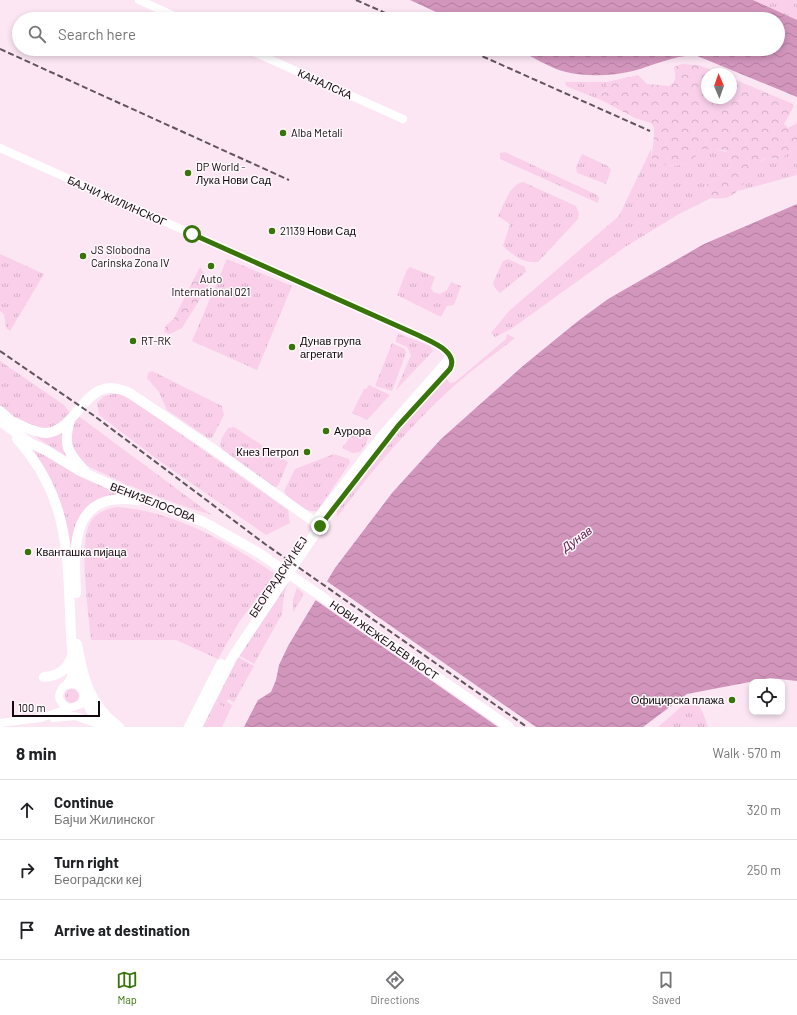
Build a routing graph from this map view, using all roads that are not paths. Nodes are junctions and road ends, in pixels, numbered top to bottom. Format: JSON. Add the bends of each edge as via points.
{"nodes":[{"id":1,"x":138,"y":0,"type":"edge"},
{"id":2,"x":165,"y":12,"type":"edge"},
{"id":3,"x":263,"y":56,"type":"edge"},
{"id":4,"x":403,"y":119,"type":"dead end"},
{"id":5,"x":0,"y":148,"type":"edge"},
{"id":6,"x":447,"y":367,"type":"joint"},
{"id":7,"x":0,"y":411,"type":"edge"},
{"id":8,"x":71,"y":418,"type":"junction"},
{"id":9,"x":6,"y":422,"type":"edge"},
{"id":10,"x":91,"y":476,"type":"junction"},
{"id":11,"x":154,"y":502,"type":"junction"},
{"id":12,"x":317,"y":524,"type":"junction"},
{"id":13,"x":259,"y":553,"type":"joint"},
{"id":14,"x":77,"y":644,"type":"junction"},
{"id":15,"x":72,"y":656,"type":"junction"},
{"id":16,"x":44,"y":677,"type":"dead end"},
{"id":17,"x":68,"y":684,"type":"junction"},
{"id":18,"x":82,"y":692,"type":"junction"},
{"id":19,"x":60,"y":701,"type":"junction"},
{"id":20,"x":72,"y":708,"type":"junction"},
{"id":21,"x":44,"y":717,"type":"junction"},
{"id":22,"x":0,"y":723,"type":"edge"},
{"id":23,"x":102,"y":726,"type":"edge"},
{"id":24,"x":115,"y":727,"type":"edge"},
{"id":25,"x":119,"y":727,"type":"edge"},
{"id":26,"x":189,"y":727,"type":"edge"},
{"id":27,"x":197,"y":727,"type":"edge"},
{"id":28,"x":509,"y":727,"type":"edge"}],
"edges":[{"from":1,"to":2,"type":"street"},
{"from":3,"to":4,"type":"street","name":"КАНАЛСКА"},
{"from":5,"to":6,"type":"street","name":"БАЈЧИ ЖИЛИНСКОГ","via":[[435,343],[450,357],[452,361]]},
{"from":6,"to":12,"type":"street","name":"БЕОГРАДСКИ КЕЈ"},
{"from":7,"to":9,"type":"main road","name":"ВЕНИЗЕЛОСОВА"},
{"from":8,"to":9,"type":"main road","via":[[55,431],[44,433]]},
{"from":8,"to":10,"type":"main road","via":[[66,432],[66,445],[72,456]]},
{"from":8,"to":12,"type":"main road","via":[[90,396],[99,391],[110,388],[126,391]]},
{"from":9,"to":10,"type":"main road","name":"ВЕНИЗЕЛОСОВА","via":[[47,451]]},
{"from":9,"to":15,"type":"main road","via":[[47,481],[61,518],[68,562]]},
{"from":10,"to":11,"type":"main road","name":"ВЕНИЗЕЛОСОВА"},
{"from":11,"to":13,"type":"main road","name":"ВЕНИЗЕЛОСОВА","via":[[204,522]]},
{"from":11,"to":14,"type":"main road","via":[[109,500],[88,511],[83,519],[75,545]]},
{"from":12,"to":26,"type":"main road","name":"БЕОГРАДСКИ КЕЈ","via":[[221,665]]},
{"from":12,"to":27,"type":"main road","name":"БЕОГРАДСКИ КЕЈ","via":[[232,658]]},
{"from":13,"to":28,"type":"main road","name":"НОВИ ЖЕЖЕЉЕВ МОСТ"},
{"from":14,"to":18,"type":"main road","via":[[78,679]]},
{"from":14,"to":25,"type":"main road","via":[[88,689],[103,712]]},
{"from":15,"to":16,"type":"main road","via":[[69,665],[61,672],[55,676]]},
{"from":15,"to":17,"type":"main road","via":[[72,678]]},
{"from":17,"to":18,"type":"street","via":[[75,684]]},
{"from":17,"to":19,"type":"street","via":[[60,691]]},
{"from":18,"to":20,"type":"street","via":[[81,704]]},
{"from":18,"to":24,"type":"street","via":[[91,712]]},
{"from":19,"to":20,"type":"street"},
{"from":19,"to":21,"type":"street","via":[[57,707]]},
{"from":20,"to":21,"type":"street"},
{"from":20,"to":23,"type":"street"},
{"from":21,"to":22,"type":"street"},
{"from":21,"to":23,"type":"street","via":[[75,716]]}]}
